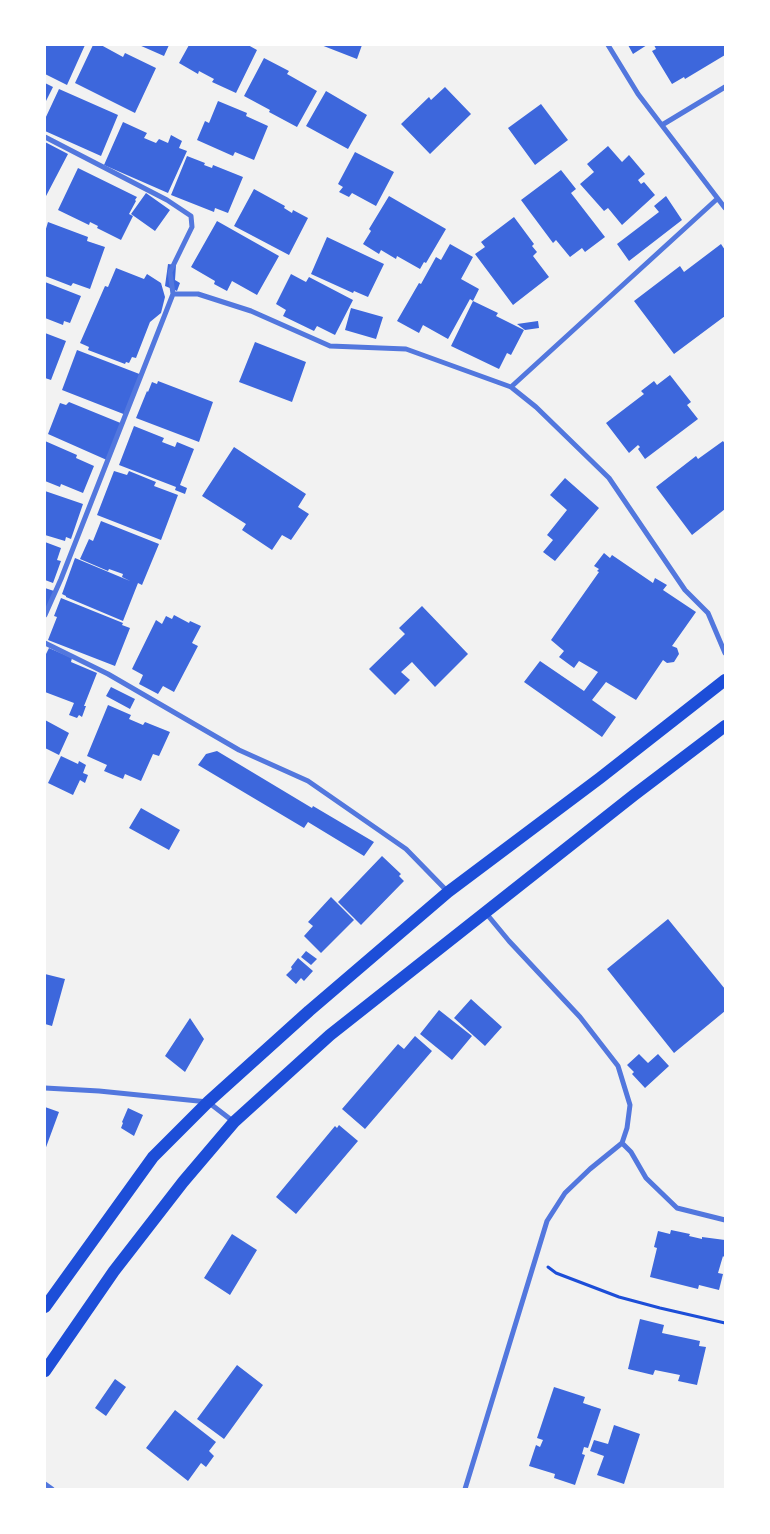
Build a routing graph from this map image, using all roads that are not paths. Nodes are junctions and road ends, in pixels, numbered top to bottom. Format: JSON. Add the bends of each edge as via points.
{"nodes":[{"id":1,"x":608,"y":45,"type":"edge"},
{"id":2,"x":725,"y":87,"type":"edge"},
{"id":3,"x":662,"y":125,"type":"junction"},
{"id":4,"x":45,"y":137,"type":"edge"},
{"id":5,"x":717,"y":199,"type":"junction"},
{"id":6,"x":725,"y":208,"type":"edge"},
{"id":7,"x":173,"y":294,"type":"junction"},
{"id":8,"x":511,"y":387,"type":"junction"},
{"id":9,"x":45,"y":615,"type":"edge"},
{"id":10,"x":45,"y":643,"type":"edge"},
{"id":11,"x":725,"y":653,"type":"edge"},
{"id":12,"x":725,"y":680,"type":"edge"},
{"id":13,"x":725,"y":726,"type":"edge"},
{"id":14,"x":448,"y":892,"type":"junction"},
{"id":15,"x":485,"y":912,"type":"junction"},
{"id":16,"x":45,"y":1088,"type":"edge"},
{"id":17,"x":208,"y":1102,"type":"junction"},
{"id":18,"x":234,"y":1122,"type":"junction"},
{"id":19,"x":622,"y":1143,"type":"junction"},
{"id":20,"x":725,"y":1220,"type":"edge"},
{"id":21,"x":45,"y":1307,"type":"edge"},
{"id":22,"x":45,"y":1371,"type":"edge"},
{"id":23,"x":45,"y":1484,"type":"edge"},
{"id":24,"x":52,"y":1489,"type":"edge"},
{"id":25,"x":464,"y":1489,"type":"edge"}],
"edges":[{"from":1,"to":3,"type":"street","via":[[638,94]]},
{"from":2,"to":3,"type":"street"},
{"from":3,"to":5,"type":"street"},
{"from":4,"to":7,"type":"street","via":[[167,200],[191,216],[192,227],[170,272]]},
{"from":5,"to":6,"type":"street"},
{"from":5,"to":8,"type":"street"},
{"from":7,"to":8,"type":"street","via":[[198,294],[242,308],[330,346],[406,349]]},
{"from":7,"to":9,"type":"street"},
{"from":8,"to":11,"type":"street","via":[[609,478],[685,590],[708,613]]},
{"from":10,"to":14,"type":"street","via":[[108,674],[239,750],[308,781],[406,849]]},
{"from":12,"to":14,"type":"main road"},
{"from":13,"to":15,"type":"main road"},
{"from":14,"to":17,"type":"main road","via":[[309,1010]]},
{"from":15,"to":18,"type":"main road","via":[[330,1035]]},
{"from":15,"to":19,"type":"street","via":[[580,1017],[618,1066],[630,1105]]},
{"from":16,"to":17,"type":"street"},
{"from":17,"to":18,"type":"street"},
{"from":17,"to":21,"type":"main road","via":[[153,1157]]},
{"from":18,"to":22,"type":"main road","via":[[114,1271]]},
{"from":19,"to":20,"type":"street","via":[[646,1178],[677,1208]]},
{"from":19,"to":25,"type":"street","via":[[565,1193],[547,1221]]},
{"from":23,"to":24,"type":"street"}]}
